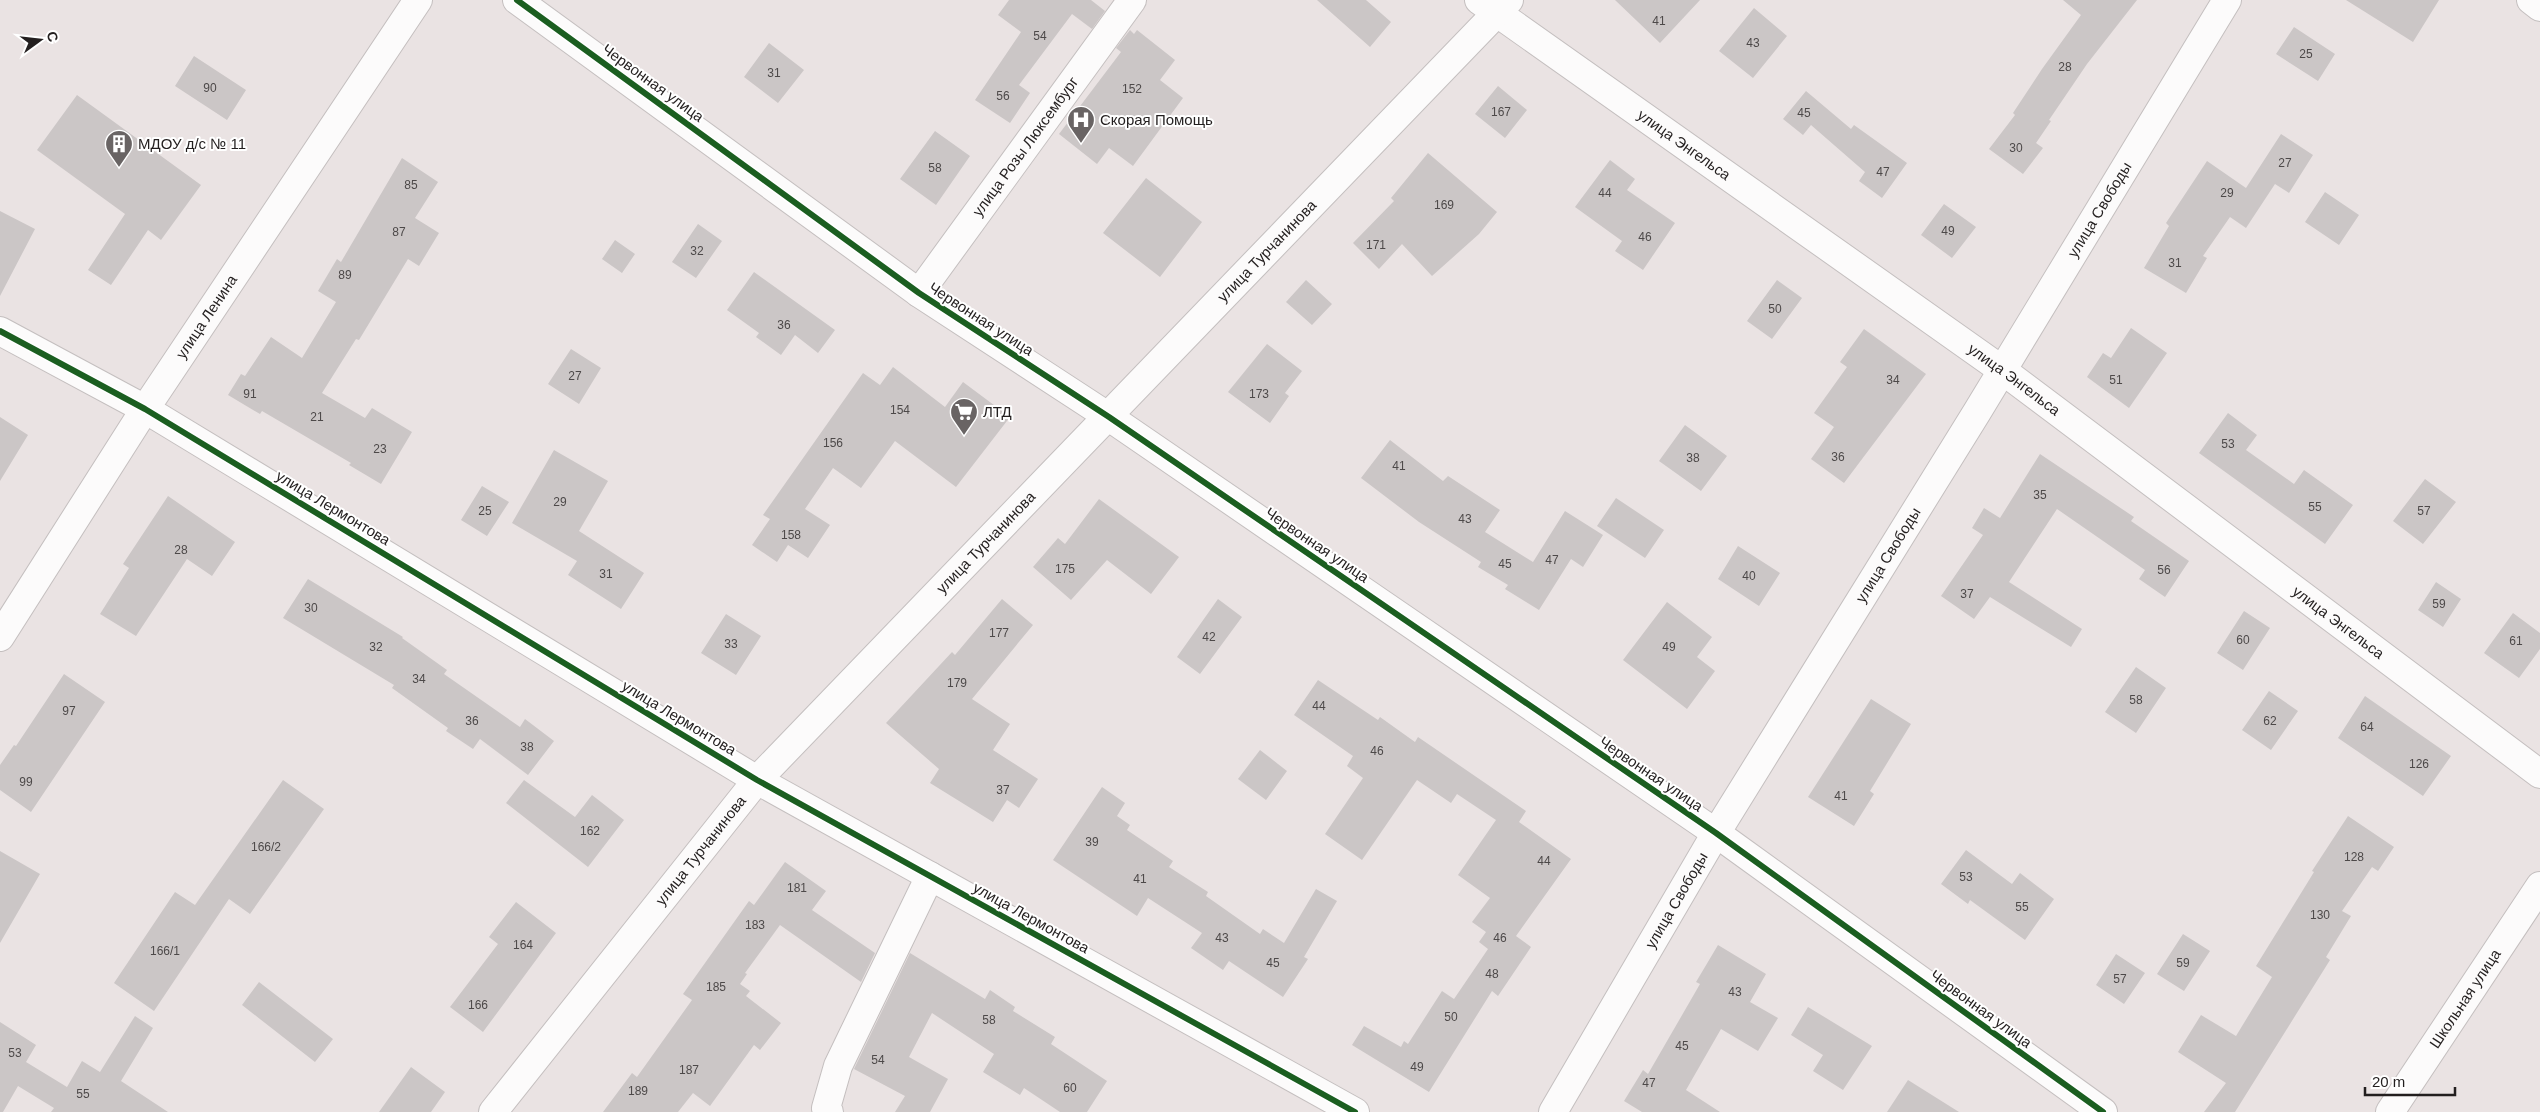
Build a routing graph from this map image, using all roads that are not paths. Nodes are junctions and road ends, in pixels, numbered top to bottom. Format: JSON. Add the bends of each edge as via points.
{"nodes":[{"id":1,"x":418,"y":0,"type":"edge"},
{"id":2,"x":517,"y":0,"type":"edge"},
{"id":3,"x":1132,"y":0,"type":"edge"},
{"id":4,"x":2227,"y":0,"type":"edge"},
{"id":5,"x":2531,"y":0,"type":"edge"},
{"id":6,"x":1495,"y":4,"type":"edge"},
{"id":7,"x":2540,"y":6,"type":"edge"},
{"id":8,"x":919,"y":292,"type":"junction"},
{"id":9,"x":0,"y":331,"type":"edge"},
{"id":10,"x":2002,"y":370,"type":"junction"},
{"id":11,"x":145,"y":409,"type":"junction"},
{"id":12,"x":1109,"y":417,"type":"junction"},
{"id":13,"x":0,"y":637,"type":"edge"},
{"id":14,"x":2540,"y":774,"type":"edge"},
{"id":15,"x":757,"y":780,"type":"junction"},
{"id":16,"x":1716,"y":833,"type":"junction"},
{"id":17,"x":930,"y":876,"type":"junction"},
{"id":18,"x":2540,"y":886,"type":"edge"},
{"id":19,"x":493,"y":1112,"type":"edge"},
{"id":20,"x":829,"y":1112,"type":"edge"},
{"id":21,"x":1354,"y":1112,"type":"edge"},
{"id":22,"x":1553,"y":1112,"type":"edge"},
{"id":23,"x":2102,"y":1112,"type":"edge"},
{"id":24,"x":2390,"y":1112,"type":"edge"}],
"edges":[{"from":1,"to":11,"type":"street","name":"улица Ленина"},
{"from":2,"to":8,"type":"street","name":"Червонная улица"},
{"from":3,"to":8,"type":"street","name":"улица Розы Люксембург"},
{"from":4,"to":10,"type":"street","name":"улица Свободы"},
{"from":5,"to":7,"type":"street"},
{"from":6,"to":10,"type":"street","name":"улица Энгельса"},
{"from":6,"to":12,"type":"street","name":"улица Турчанинова"},
{"from":8,"to":12,"type":"street","name":"Червонная улица"},
{"from":9,"to":11,"type":"street","name":"улица Лермонтова"},
{"from":10,"to":14,"type":"street","name":"улица Энгельса"},
{"from":10,"to":16,"type":"street","name":"улица Свободы"},
{"from":11,"to":13,"type":"street","name":"улица Ленина"},
{"from":11,"to":15,"type":"street","name":"улица Лермонтова"},
{"from":12,"to":15,"type":"street","name":"улица Турчанинова"},
{"from":12,"to":16,"type":"street","name":"Червонная улица"},
{"from":15,"to":17,"type":"street","name":"улица Лермонтова"},
{"from":15,"to":19,"type":"street","name":"улица Турчанинова"},
{"from":16,"to":22,"type":"street","name":"улица Свободы"},
{"from":16,"to":23,"type":"street","name":"Червонная улица"},
{"from":17,"to":20,"type":"street","via":[[838,1066],[826,1108]]},
{"from":17,"to":21,"type":"street","name":"улица Лермонтова"},
{"from":18,"to":24,"type":"street","name":"Школьная улица"}]}
